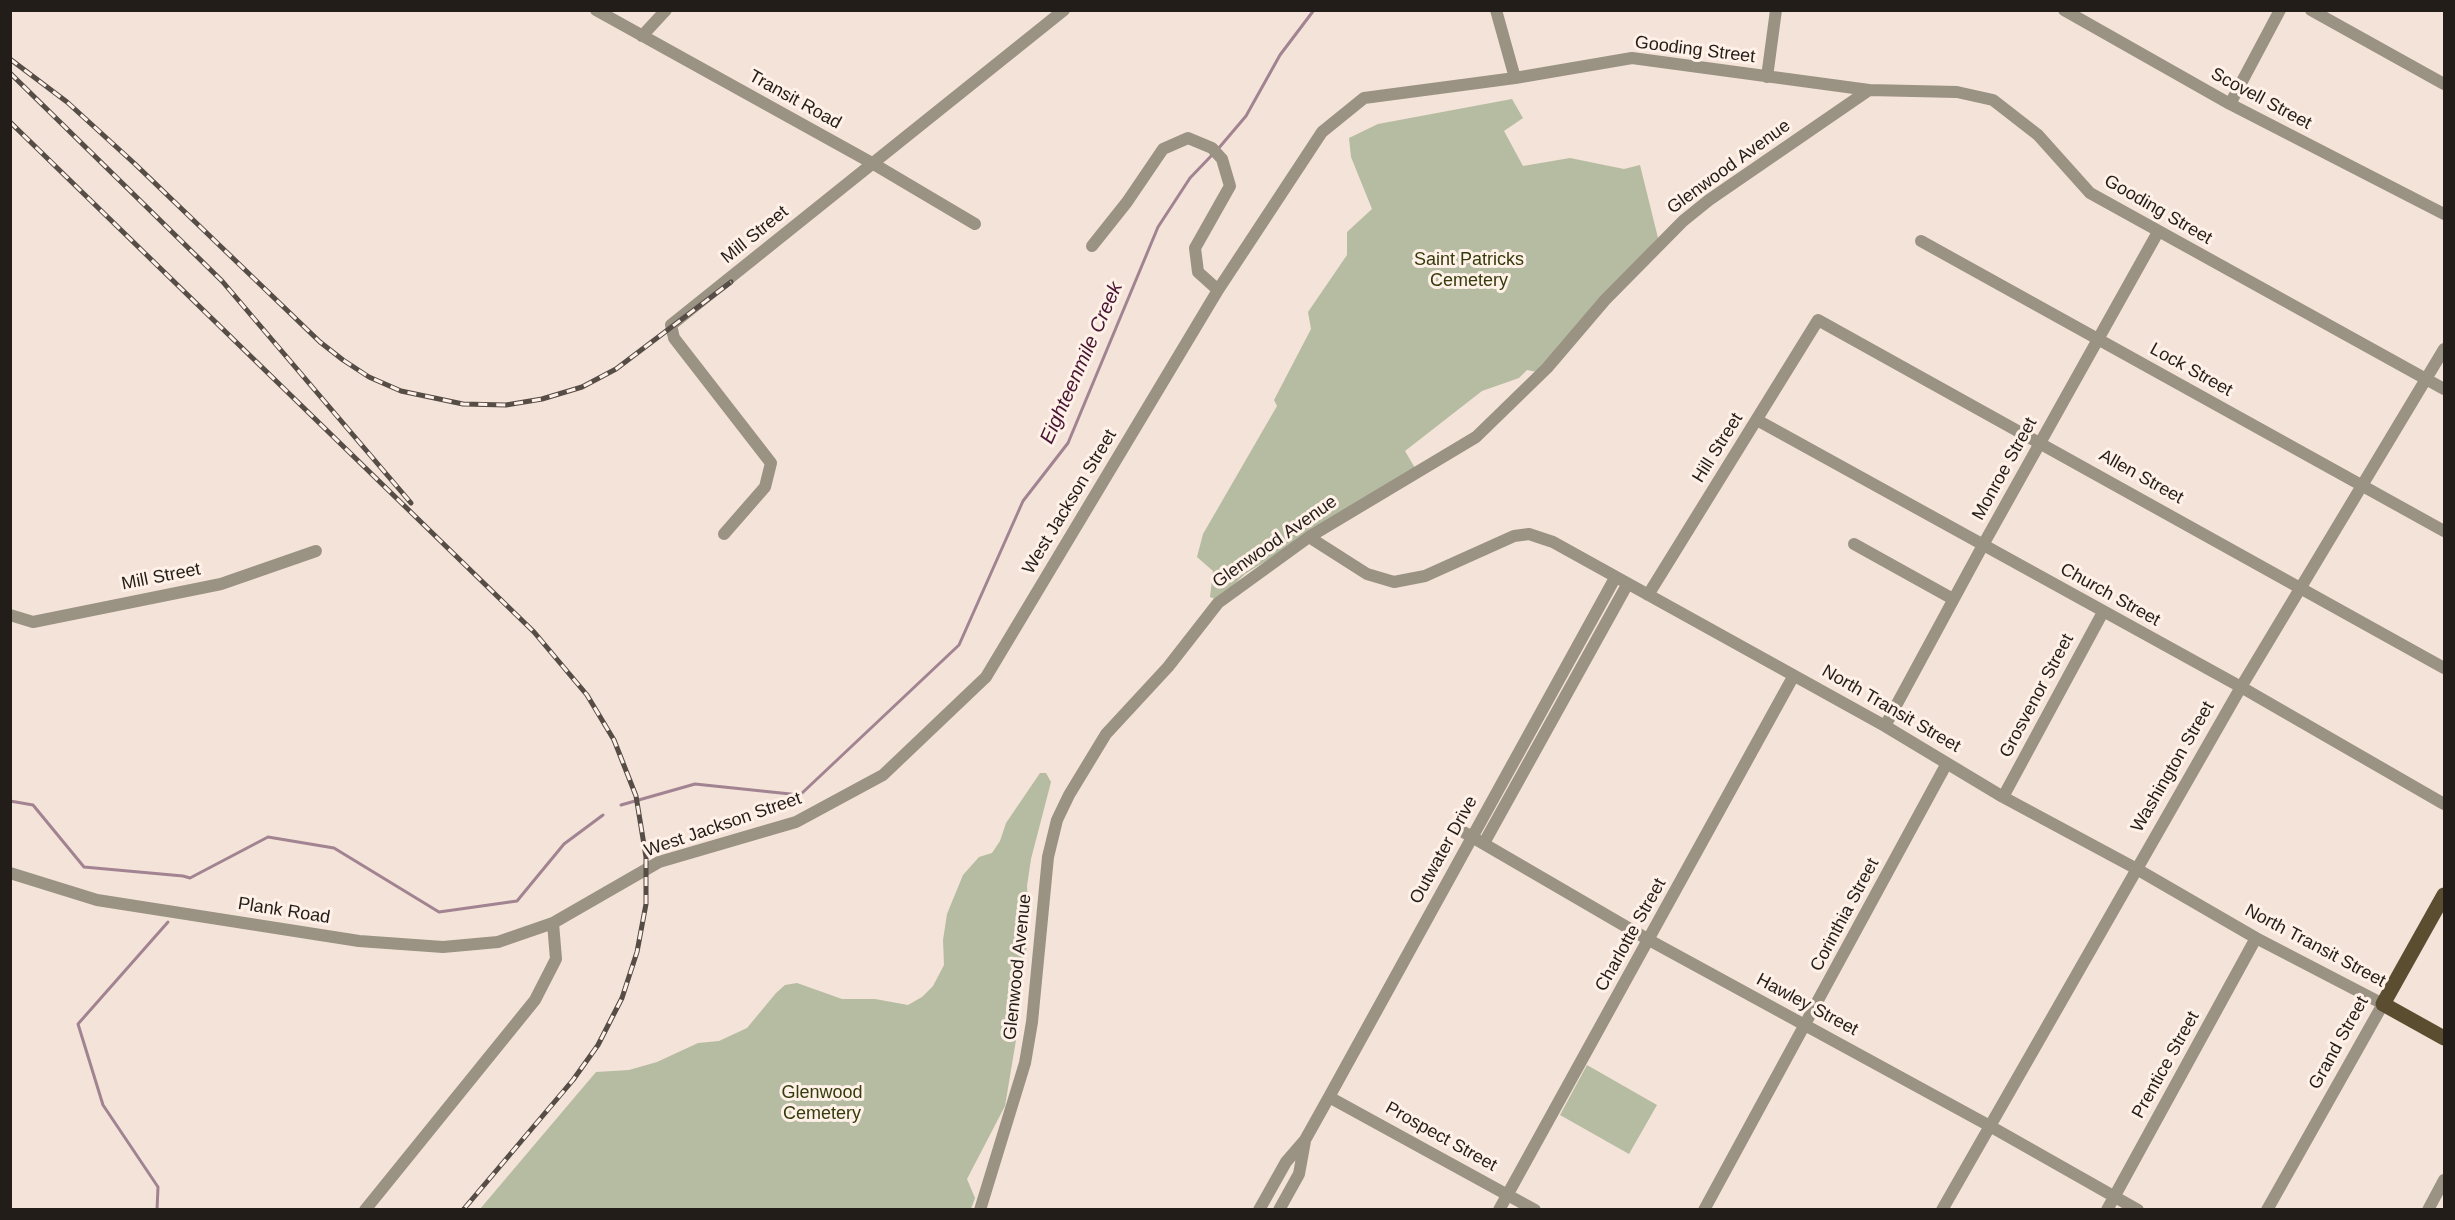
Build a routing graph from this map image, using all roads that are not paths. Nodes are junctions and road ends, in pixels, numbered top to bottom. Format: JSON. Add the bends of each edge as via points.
{"nodes":[{"id":1,"x":596,"y":10,"type":"edge"},
{"id":2,"x":666,"y":10,"type":"edge"},
{"id":3,"x":1064,"y":10,"type":"edge"},
{"id":4,"x":1496,"y":10,"type":"edge"},
{"id":5,"x":1776,"y":10,"type":"edge"},
{"id":6,"x":2064,"y":10,"type":"edge"},
{"id":7,"x":2280,"y":10,"type":"edge"},
{"id":8,"x":2312,"y":10,"type":"edge"},
{"id":9,"x":642,"y":36,"type":"junction"},
{"id":10,"x":1767,"y":76,"type":"junction"},
{"id":11,"x":1515,"y":78,"type":"junction"},
{"id":12,"x":2445,"y":84,"type":"edge"},
{"id":13,"x":1869,"y":90,"type":"junction"},
{"id":14,"x":2230,"y":104,"type":"junction"},
{"id":15,"x":872,"y":163,"type":"junction"},
{"id":16,"x":2445,"y":214,"type":"edge"},
{"id":17,"x":975,"y":224,"type":"dead end"},
{"id":18,"x":2158,"y":232,"type":"junction"},
{"id":19,"x":1921,"y":241,"type":"dead end"},
{"id":20,"x":1092,"y":246,"type":"dead end"},
{"id":21,"x":1218,"y":290,"type":"junction"},
{"id":22,"x":1818,"y":320,"type":"joint"},
{"id":23,"x":2099,"y":340,"type":"junction"},
{"id":24,"x":2445,"y":349,"type":"edge"},
{"id":25,"x":2426,"y":380,"type":"junction"},
{"id":26,"x":2445,"y":389,"type":"edge"},
{"id":27,"x":1757,"y":420,"type":"junction"},
{"id":28,"x":2040,"y":442,"type":"junction"},
{"id":29,"x":2362,"y":484,"type":"junction"},
{"id":30,"x":2445,"y":531,"type":"edge"},
{"id":31,"x":724,"y":534,"type":"dead end"},
{"id":32,"x":1309,"y":537,"type":"junction"},
{"id":33,"x":1854,"y":544,"type":"dead end"},
{"id":34,"x":1983,"y":545,"type":"junction"},
{"id":35,"x":316,"y":551,"type":"dead end"},
{"id":36,"x":1615,"y":578,"type":"junction"},
{"id":37,"x":1627,"y":585,"type":"junction"},
{"id":38,"x":2302,"y":588,"type":"junction"},
{"id":39,"x":1648,"y":595,"type":"junction"},
{"id":40,"x":1953,"y":599,"type":"junction"},
{"id":41,"x":2103,"y":612,"type":"junction"},
{"id":42,"x":10,"y":615,"type":"edge"},
{"id":43,"x":2445,"y":668,"type":"edge"},
{"id":44,"x":1793,"y":677,"type":"junction"},
{"id":45,"x":2241,"y":687,"type":"junction"},
{"id":46,"x":1885,"y":726,"type":"junction"},
{"id":47,"x":1947,"y":763,"type":"junction"},
{"id":48,"x":2003,"y":797,"type":"junction"},
{"id":49,"x":2445,"y":804,"type":"edge"},
{"id":50,"x":1460,"y":830,"type":"dead end"},
{"id":51,"x":1472,"y":837,"type":"junction"},
{"id":52,"x":1484,"y":843,"type":"junction"},
{"id":53,"x":2135,"y":868,"type":"junction"},
{"id":54,"x":10,"y":873,"type":"edge"},
{"id":55,"x":2445,"y":895,"type":"edge"},
{"id":56,"x":553,"y":923,"type":"junction"},
{"id":57,"x":2256,"y":938,"type":"junction"},
{"id":58,"x":1649,"y":940,"type":"junction"},
{"id":59,"x":2382,"y":1004,"type":"junction"},
{"id":60,"x":1806,"y":1025,"type":"junction"},
{"id":61,"x":2445,"y":1038,"type":"edge"},
{"id":62,"x":1329,"y":1097,"type":"junction"},
{"id":63,"x":1988,"y":1125,"type":"junction"},
{"id":64,"x":1305,"y":1140,"type":"junction"},
{"id":65,"x":2445,"y":1180,"type":"edge"},
{"id":66,"x":1508,"y":1195,"type":"junction"},
{"id":67,"x":2114,"y":1196,"type":"junction"},
{"id":68,"x":365,"y":1209,"type":"edge"},
{"id":69,"x":980,"y":1209,"type":"edge"},
{"id":70,"x":1259,"y":1209,"type":"edge"},
{"id":71,"x":1279,"y":1209,"type":"edge"},
{"id":72,"x":1499,"y":1209,"type":"edge"},
{"id":73,"x":1535,"y":1209,"type":"edge"},
{"id":74,"x":1704,"y":1209,"type":"edge"},
{"id":75,"x":1942,"y":1209,"type":"edge"},
{"id":76,"x":2107,"y":1209,"type":"edge"},
{"id":77,"x":2138,"y":1209,"type":"edge"},
{"id":78,"x":2267,"y":1209,"type":"edge"},
{"id":79,"x":2428,"y":1209,"type":"edge"}],
"edges":[{"from":1,"to":9,"type":"street","name":"Transit Road"},
{"from":2,"to":9,"type":"street"},
{"from":3,"to":15,"type":"street","name":"Mill Street"},
{"from":4,"to":11,"type":"street"},
{"from":5,"to":10,"type":"street"},
{"from":6,"to":14,"type":"street","name":"Scovell Street"},
{"from":7,"to":14,"type":"street"},
{"from":8,"to":12,"type":"street"},
{"from":9,"to":15,"type":"street","name":"Transit Road"},
{"from":10,"to":11,"type":"street","name":"Gooding Street","via":[[1632,58]]},
{"from":10,"to":13,"type":"street","name":"Gooding Street"},
{"from":11,"to":21,"type":"street","name":"Gooding Street","via":[[1364,98],[1322,132]]},
{"from":13,"to":18,"type":"street","name":"Gooding Street","via":[[1957,92],[1994,100],[2038,135],[2090,193]]},
{"from":13,"to":32,"type":"street","name":"Glenwood Avenue","via":[[1683,220],[1605,300],[1547,368],[1476,437]]},
{"from":14,"to":16,"type":"street","name":"Scovell Street"},
{"from":15,"to":17,"type":"street","name":"Transit Road"},
{"from":15,"to":31,"type":"street","name":"Mill Street","via":[[671,325],[674,338],[771,463],[765,487]]},
{"from":18,"to":23,"type":"street","name":"Monroe Street"},
{"from":18,"to":25,"type":"street","name":"Gooding Street"},
{"from":19,"to":23,"type":"street","name":"Lock Street"},
{"from":20,"to":21,"type":"street","via":[[1163,149],[1188,138],[1212,148],[1222,159],[1230,186],[1196,248],[1198,272]]},
{"from":21,"to":56,"type":"street","name":"West Jackson Street","via":[[978,685],[883,775],[796,822],[659,862]]},
{"from":22,"to":27,"type":"street","name":"Hill Street"},
{"from":22,"to":28,"type":"street","name":"Allen Street"},
{"from":23,"to":28,"type":"street","name":"Monroe Street"},
{"from":23,"to":29,"type":"street","name":"Lock Street"},
{"from":24,"to":25,"type":"street","name":"Washington Street"},
{"from":25,"to":26,"type":"street","name":"Gooding Street"},
{"from":25,"to":29,"type":"street","name":"Washington Street"},
{"from":27,"to":34,"type":"street","name":"Church Street"},
{"from":27,"to":39,"type":"street","name":"Hill Street"},
{"from":28,"to":34,"type":"street","name":"Monroe Street"},
{"from":28,"to":38,"type":"street","name":"Allen Street"},
{"from":29,"to":30,"type":"street","name":"Lock Street"},
{"from":29,"to":38,"type":"street","name":"Washington Street"},
{"from":32,"to":36,"type":"street","name":"North Transit Street","via":[[1357,569],[1386,580],[1414,579],[1504,539],[1529,534],[1553,542]]},
{"from":32,"to":69,"type":"street","name":"Glenwood Avenue","via":[[1218,603],[1173,670],[1106,734],[1069,795],[1057,820],[1048,857],[1025,1063]]},
{"from":33,"to":40,"type":"street"},
{"from":34,"to":40,"type":"street","name":"Monroe Street"},
{"from":34,"to":41,"type":"street","name":"Church Street"},
{"from":35,"to":42,"type":"street","name":"Mill Street","via":[[221,584],[33,622]]},
{"from":36,"to":37,"type":"street","name":"North Transit Street"},
{"from":36,"to":51,"type":"street","name":"Outwater Drive"},
{"from":37,"to":39,"type":"street","name":"North Transit Street"},
{"from":37,"to":52,"type":"street","name":"Outwater Drive"},
{"from":38,"to":43,"type":"street","name":"Allen Street"},
{"from":38,"to":45,"type":"street","name":"Washington Street"},
{"from":39,"to":44,"type":"street","name":"North Transit Street"},
{"from":40,"to":46,"type":"street","name":"Monroe Street"},
{"from":41,"to":45,"type":"street","name":"Church Street"},
{"from":41,"to":48,"type":"street","name":"Grosvenor Street"},
{"from":44,"to":46,"type":"street","name":"North Transit Street"},
{"from":44,"to":58,"type":"street","name":"Charlotte Street"},
{"from":45,"to":49,"type":"street","name":"Church Street"},
{"from":45,"to":53,"type":"street","name":"Washington Street"},
{"from":46,"to":47,"type":"street","name":"North Transit Street"},
{"from":47,"to":48,"type":"street","name":"North Transit Street"},
{"from":47,"to":60,"type":"street","name":"Corinthia Street"},
{"from":48,"to":53,"type":"street","name":"North Transit Street"},
{"from":50,"to":51,"type":"street","name":"Hawley Street"},
{"from":51,"to":52,"type":"street","name":"Hawley Street"},
{"from":51,"to":62,"type":"street","name":"Outwater Drive"},
{"from":52,"to":58,"type":"street","name":"Hawley Street"},
{"from":53,"to":57,"type":"street","name":"North Transit Street"},
{"from":53,"to":63,"type":"street","name":"Washington Street"},
{"from":54,"to":56,"type":"street","name":"Plank Road","via":[[96,900],[359,941],[443,947],[498,942]]},
{"from":55,"to":59,"type":"main road","name":"Grand Street"},
{"from":56,"to":68,"type":"street","via":[[556,959],[536,1000]]},
{"from":57,"to":59,"type":"street","name":"North Transit Street"},
{"from":57,"to":67,"type":"street","name":"Prentice Street"},
{"from":58,"to":60,"type":"street","name":"Hawley Street"},
{"from":58,"to":66,"type":"street","name":"Charlotte Street"},
{"from":59,"to":61,"type":"main road","name":"North Transit Street"},
{"from":59,"to":78,"type":"street","name":"Grand Street"},
{"from":60,"to":63,"type":"street","name":"Hawley Street"},
{"from":60,"to":74,"type":"street","name":"Corinthia Street"},
{"from":62,"to":64,"type":"street","name":"Outwater Drive"},
{"from":62,"to":66,"type":"street","name":"Prospect Street"},
{"from":63,"to":67,"type":"street","name":"Hawley Street"},
{"from":63,"to":75,"type":"street","name":"Washington Street"},
{"from":64,"to":70,"type":"street","name":"Outwater Drive","via":[[1286,1162]]},
{"from":64,"to":71,"type":"street","name":"Outwater Drive","via":[[1299,1174]]},
{"from":65,"to":79,"type":"street"},
{"from":66,"to":72,"type":"street","name":"Charlotte Street"},
{"from":66,"to":73,"type":"street","name":"Prospect Street"},
{"from":67,"to":76,"type":"street","name":"Prentice Street"},
{"from":67,"to":77,"type":"street","name":"Hawley Street"}]}
